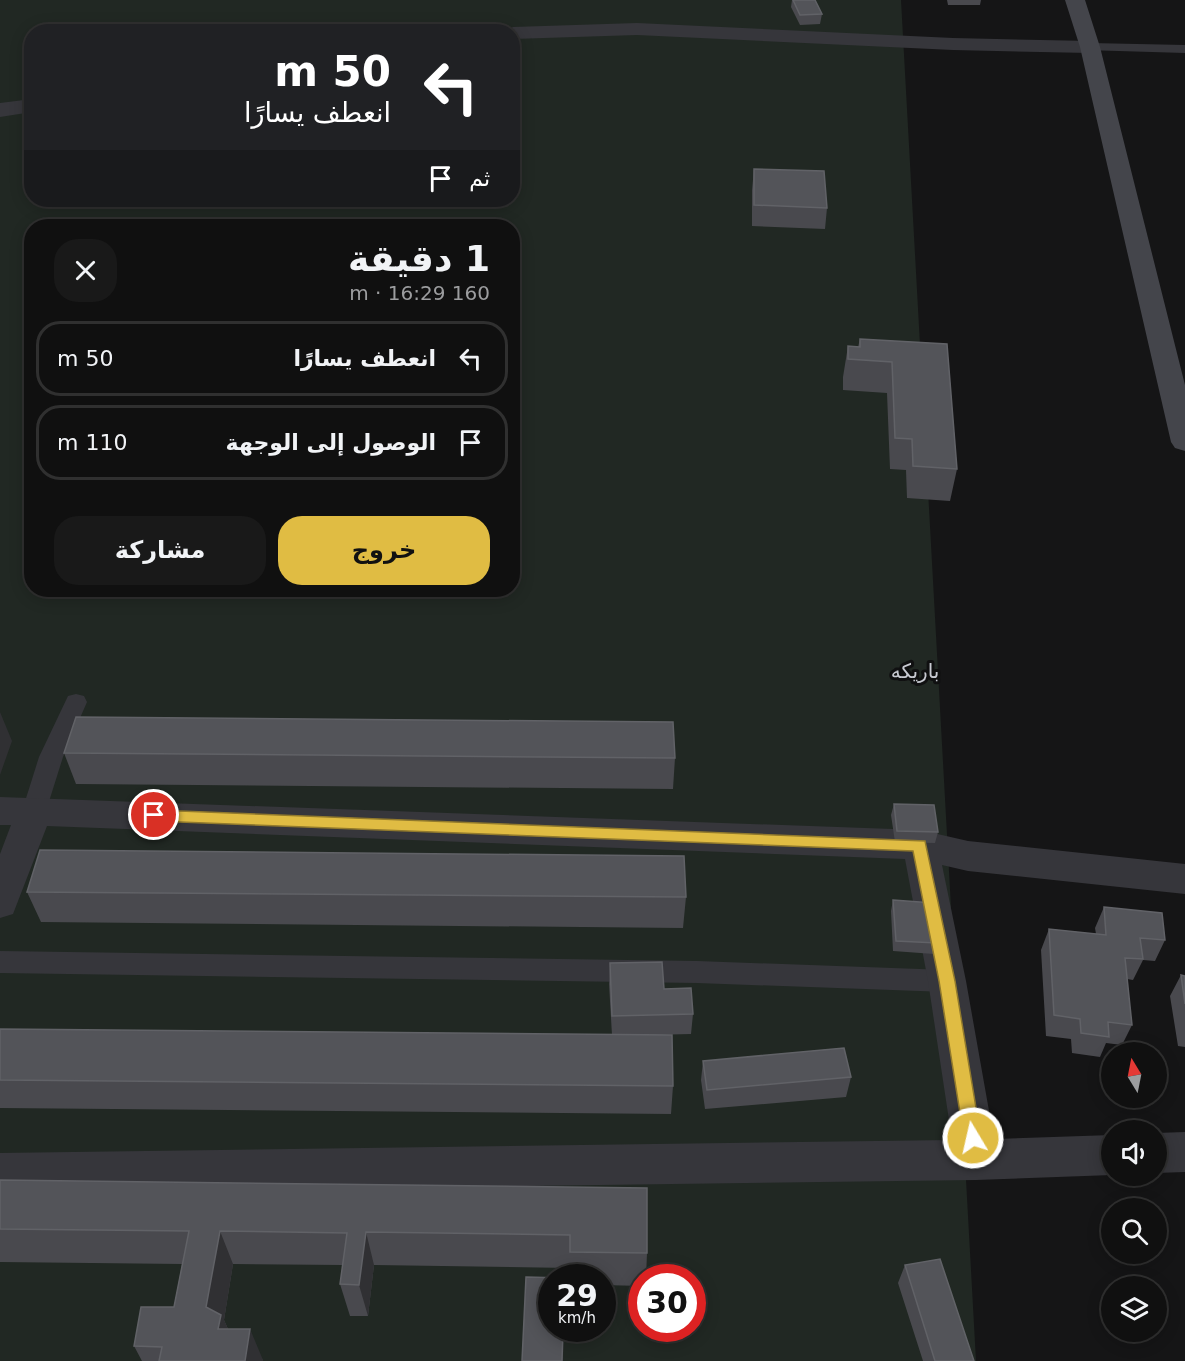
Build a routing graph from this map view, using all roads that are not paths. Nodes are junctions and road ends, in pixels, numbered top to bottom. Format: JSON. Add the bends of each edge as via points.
{"nodes":[{"id":1,"x":1075,"y":0,"type":"edge"},
{"id":2,"x":520,"y":33,"type":"edge"},
{"id":3,"x":1090,"y":47,"type":"junction"},
{"id":4,"x":1185,"y":49,"type":"edge"},
{"id":5,"x":24,"y":106,"type":"edge"},
{"id":6,"x":0,"y":110,"type":"edge"},
{"id":7,"x":1185,"y":442,"type":"edge"},
{"id":8,"x":76,"y":702,"type":"dead end"},
{"id":9,"x":17,"y":811,"type":"edge"},
{"id":10,"x":920,"y":845,"type":"junction"},
{"id":11,"x":1185,"y":879,"type":"edge"},
{"id":12,"x":0,"y":903,"type":"edge"},
{"id":13,"x":0,"y":962,"type":"edge"},
{"id":14,"x":947,"y":981,"type":"junction"},
{"id":15,"x":1185,"y":1152,"type":"edge"},
{"id":16,"x":1167,"y":1153,"type":"edge"},
{"id":17,"x":1101,"y":1155,"type":"edge"},
{"id":18,"x":976,"y":1160,"type":"junction"},
{"id":19,"x":0,"y":1173,"type":"edge"}],
"edges":[{"from":1,"to":3,"type":"main road"},
{"from":2,"to":3,"type":"street","via":[[637,29]]},
{"from":3,"to":4,"type":"lane"},
{"from":3,"to":7,"type":"main road"},
{"from":5,"to":6,"type":"street"},
{"from":8,"to":9,"type":"lane","via":[[51,757]]},
{"from":9,"to":10,"type":"street"},
{"from":9,"to":12,"type":"street"},
{"from":10,"to":11,"type":"street","via":[[968,855]]},
{"from":10,"to":14,"type":"street"},
{"from":13,"to":14,"type":"lane","via":[[697,972]]},
{"from":14,"to":18,"type":"street"},
{"from":15,"to":16,"type":"street"},
{"from":17,"to":18,"type":"street"},
{"from":18,"to":19,"type":"street"}]}
